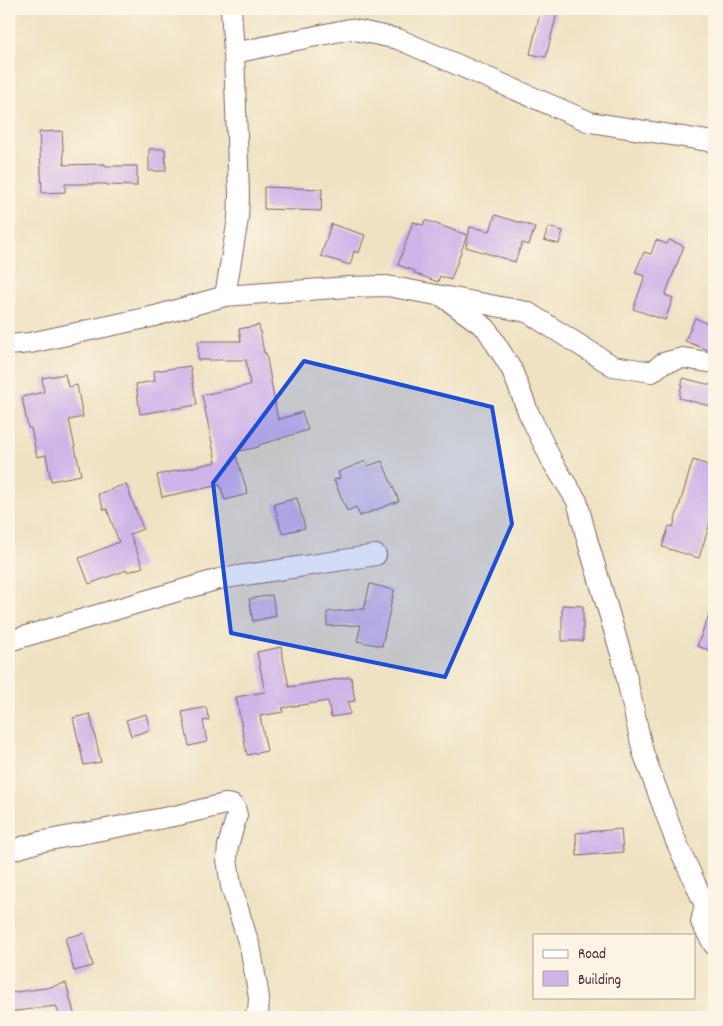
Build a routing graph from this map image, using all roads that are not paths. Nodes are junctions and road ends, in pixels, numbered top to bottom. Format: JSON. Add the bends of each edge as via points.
{"nodes":[{"id":1,"x":231,"y":9,"type":"edge"},
{"id":2,"x":234,"y":53,"type":"junction"},
{"id":3,"x":714,"y":142,"type":"edge"},
{"id":4,"x":225,"y":296,"type":"junction"},
{"id":5,"x":442,"y":296,"type":"junction"},
{"id":6,"x":9,"y":345,"type":"edge"},
{"id":7,"x":714,"y":363,"type":"edge"},
{"id":8,"x":376,"y":555,"type":"dead end"},
{"id":9,"x":9,"y":641,"type":"edge"},
{"id":10,"x":9,"y":851,"type":"edge"},
{"id":11,"x":714,"y":945,"type":"edge"},
{"id":12,"x":254,"y":1017,"type":"edge"}],
"edges":[{"from":1,"to":2,"type":"street"},
{"from":2,"to":3,"type":"street","via":[[350,29],[398,39],[590,122]]},
{"from":2,"to":4,"type":"street","via":[[239,194],[236,238]]},
{"from":4,"to":5,"type":"street","via":[[349,286],[387,286]]},
{"from":4,"to":6,"type":"street","via":[[155,316]]},
{"from":5,"to":7,"type":"street","via":[[527,312],[613,366],[652,372],[663,363],[683,358]]},
{"from":5,"to":11,"type":"street","via":[[486,328],[512,370],[553,463],[577,501],[622,657],[644,752],[675,839],[705,905],[701,922]]},
{"from":8,"to":9,"type":"street","via":[[219,579]]},
{"from":10,"to":12,"type":"street","via":[[39,842],[232,805],[237,815],[228,846],[228,859],[231,886],[251,952],[259,998],[258,1013]]}]}
